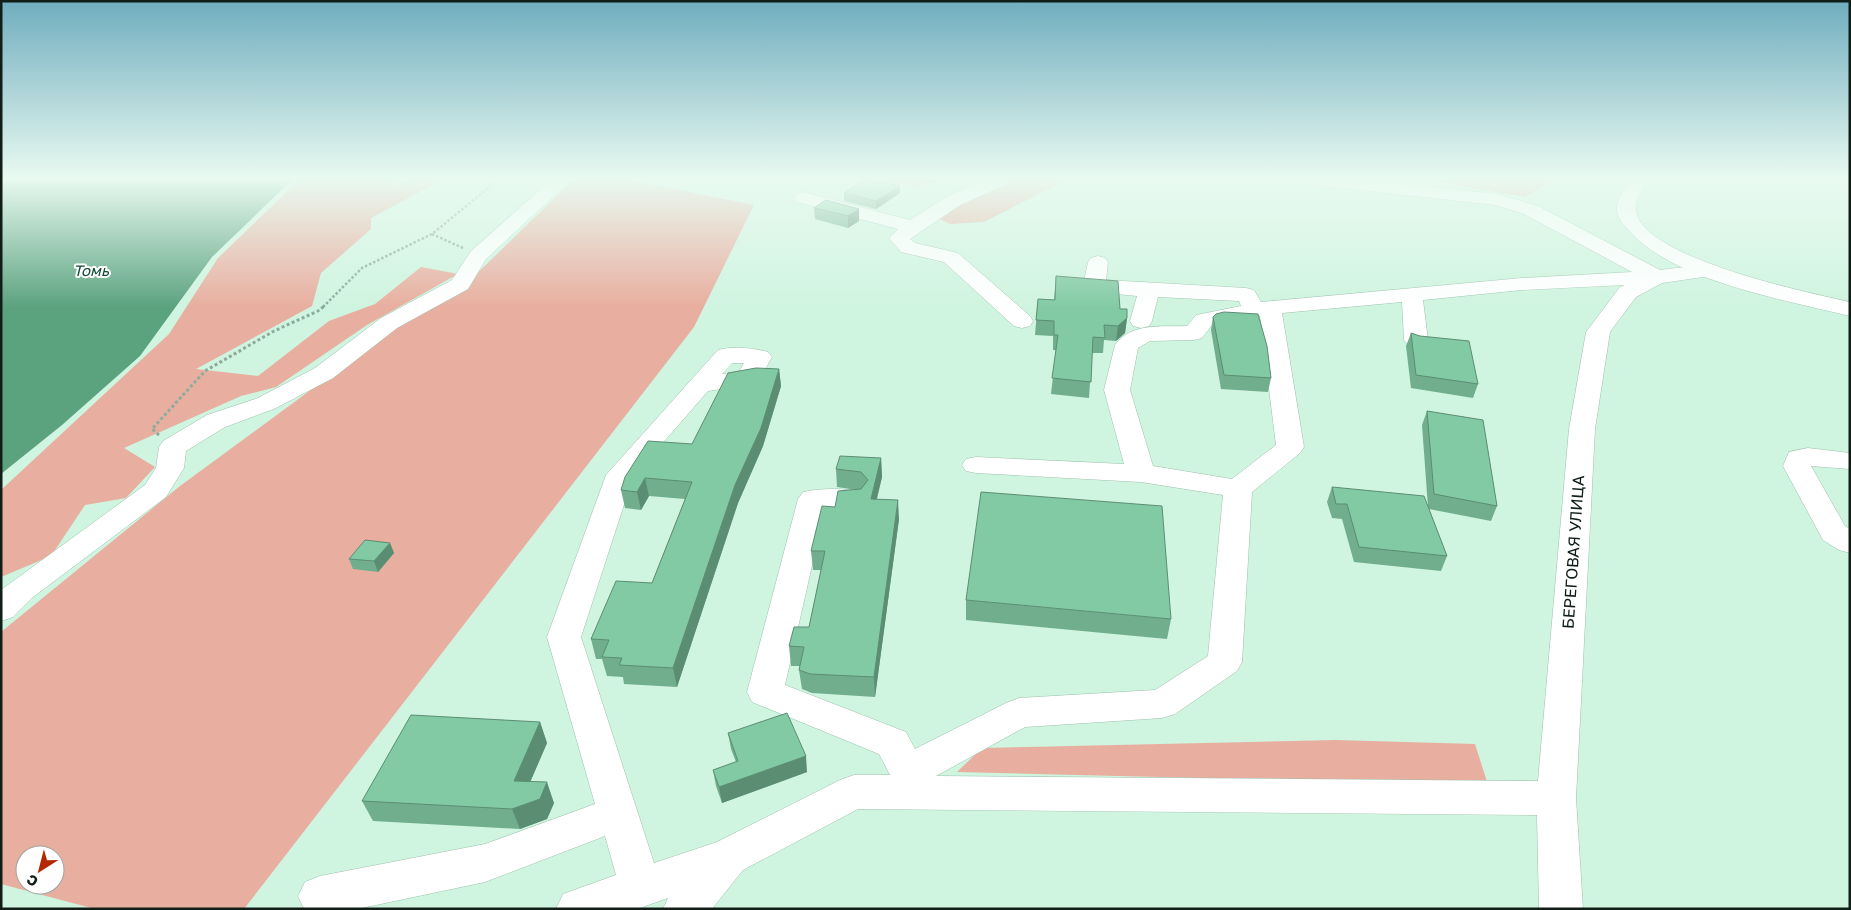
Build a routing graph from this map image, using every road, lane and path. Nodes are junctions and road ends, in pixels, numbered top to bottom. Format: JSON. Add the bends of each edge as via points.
{"nodes":[{"id":1,"x":446,"y":222,"type":"edge"},
{"id":2,"x":514,"y":222,"type":"edge"},
{"id":3,"x":896,"y":222,"type":"edge"},
{"id":4,"x":920,"y":222,"type":"edge"},
{"id":5,"x":1554,"y":222,"type":"edge"},
{"id":6,"x":1632,"y":222,"type":"edge"},
{"id":7,"x":913,"y":227,"type":"junction"},
{"id":8,"x":432,"y":234,"type":"junction"},
{"id":9,"x":478,"y":255,"type":"junction"},
{"id":10,"x":1098,"y":262,"type":"dead end"},
{"id":11,"x":1710,"y":270,"type":"junction"},
{"id":12,"x":1657,"y":277,"type":"junction"},
{"id":13,"x":1149,"y":290,"type":"junction"},
{"id":14,"x":1311,"y":291,"type":"dead end"},
{"id":15,"x":1412,"y":294,"type":"junction"},
{"id":16,"x":1257,"y":304,"type":"junction"},
{"id":17,"x":1850,"y":309,"type":"edge"},
{"id":18,"x":1022,"y":321,"type":"dead end"},
{"id":19,"x":1141,"y":321,"type":"dead end"},
{"id":20,"x":1416,"y":340,"type":"edge"},
{"id":21,"x":700,"y":384,"type":"dead end"},
{"id":22,"x":173,"y":446,"type":"junction"},
{"id":23,"x":1850,"y":461,"type":"edge"},
{"id":24,"x":976,"y":465,"type":"dead end"},
{"id":25,"x":1141,"y":472,"type":"junction"},
{"id":26,"x":1238,"y":489,"type":"junction"},
{"id":27,"x":852,"y":499,"type":"edge"},
{"id":28,"x":1850,"y":543,"type":"edge"},
{"id":29,"x":1,"y":609,"type":"edge"},
{"id":30,"x":913,"y":783,"type":"junction"},
{"id":31,"x":1556,"y":798,"type":"junction"},
{"id":32,"x":618,"y":813,"type":"junction"},
{"id":33,"x":728,"y":857,"type":"junction"},
{"id":34,"x":641,"y":887,"type":"junction"},
{"id":35,"x":320,"y":896,"type":"dead end"},
{"id":36,"x":578,"y":909,"type":"edge"},
{"id":37,"x":685,"y":909,"type":"edge"},
{"id":38,"x":1561,"y":909,"type":"edge"}],
"edges":[{"from":1,"to":8,"type":"path"},
{"from":2,"to":9,"type":"street"},
{"from":3,"to":7,"type":"street"},
{"from":4,"to":7,"type":"street"},
{"from":5,"to":12,"type":"street"},
{"from":6,"to":11,"type":"street","via":[[1641,234],[1667,252]]},
{"from":7,"to":18,"type":"street","via":[[899,238],[908,248],[951,257]]},
{"from":8,"to":9,"type":"path"},
{"from":8,"to":22,"type":"path","via":[[362,268],[320,310],[274,331],[205,372],[152,429]]},
{"from":9,"to":22,"type":"street","via":[[460,284],[388,322],[324,372],[267,403],[216,420]]},
{"from":10,"to":13,"type":"street","via":[[1094,286]]},
{"from":11,"to":12,"type":"street","name":"БЕРЕГОВАЯ УЛИЦА"},
{"from":11,"to":17,"type":"street"},
{"from":12,"to":15,"type":"street"},
{"from":12,"to":31,"type":"street","name":"БЕРЕГОВАЯ УЛИЦА","via":[[1628,292],[1598,332],[1582,430]]},
{"from":13,"to":16,"type":"street"},
{"from":13,"to":19,"type":"street"},
{"from":14,"to":16,"type":"street"},
{"from":15,"to":16,"type":"street"},
{"from":15,"to":20,"type":"street"},
{"from":16,"to":25,"type":"street","via":[[1204,320],[1194,333],[1144,334],[1127,345],[1117,390]]},
{"from":16,"to":26,"type":"street","via":[[1290,447]]},
{"from":21,"to":32,"type":"street","via":[[620,474],[564,637]]},
{"from":22,"to":29,"type":"street","via":[[170,468],[156,491],[22,588]]},
{"from":23,"to":28,"type":"street","via":[[1808,456],[1799,458],[1797,466],[1834,533]]},
{"from":24,"to":25,"type":"street"},
{"from":25,"to":26,"type":"street"},
{"from":26,"to":30,"type":"street","via":[[1225,662],[1162,704],[1019,712]]},
{"from":27,"to":30,"type":"street","via":[[813,499],[765,692],[893,743]]},
{"from":30,"to":31,"type":"street"},
{"from":30,"to":33,"type":"street","via":[[854,792]]},
{"from":31,"to":38,"type":"street","name":"БЕРЕГОВАЯ УЛИЦА"},
{"from":32,"to":34,"type":"street"},
{"from":32,"to":35,"type":"street","via":[[485,863]]},
{"from":33,"to":34,"type":"street"},
{"from":33,"to":37,"type":"street"},
{"from":34,"to":36,"type":"street"}]}
